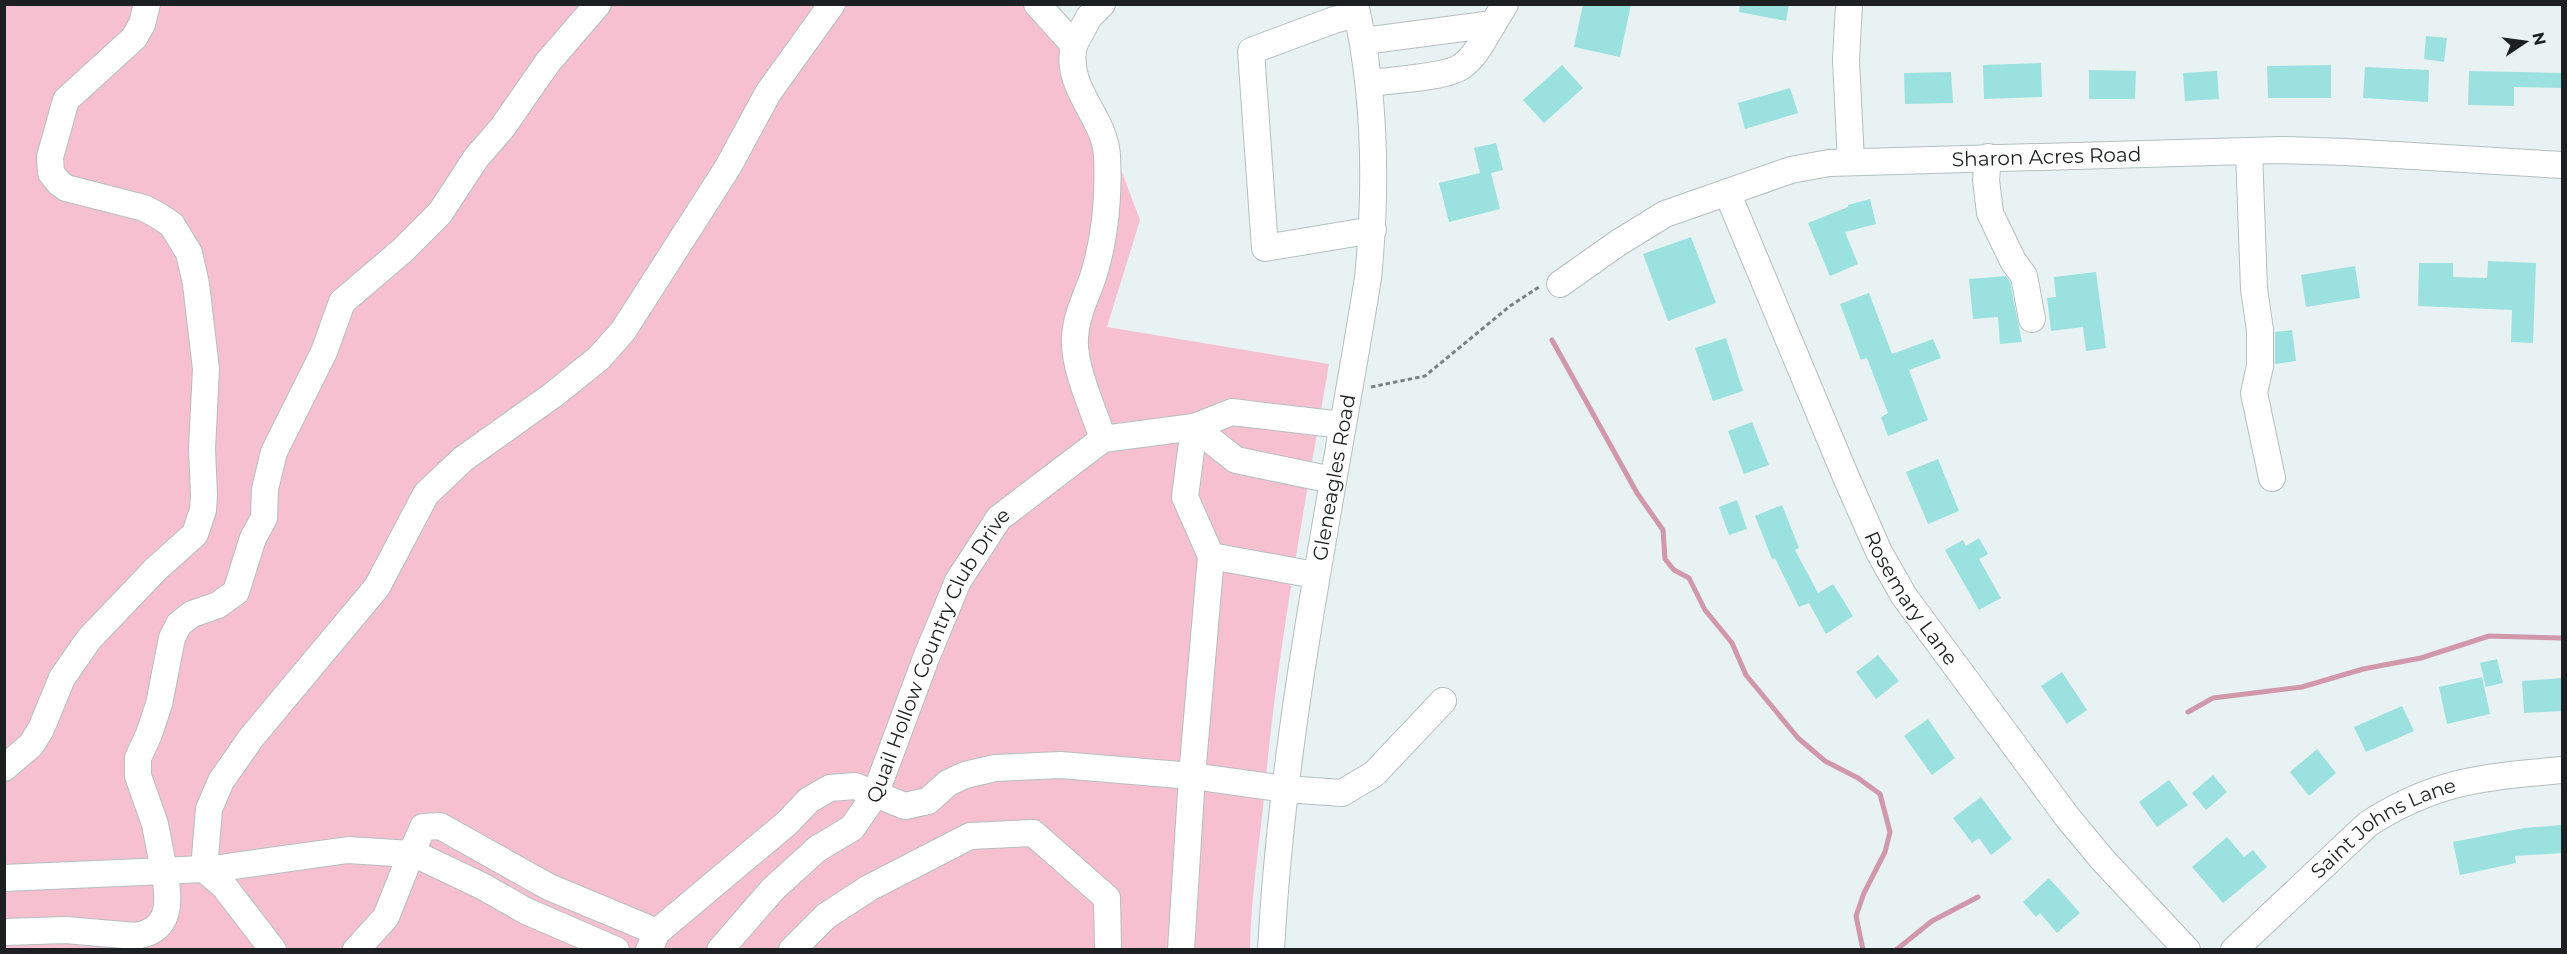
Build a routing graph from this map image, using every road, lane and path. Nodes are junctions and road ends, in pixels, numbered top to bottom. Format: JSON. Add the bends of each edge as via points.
{"nodes":[{"id":1,"x":147,"y":4,"type":"edge"},
{"id":2,"x":598,"y":4,"type":"edge"},
{"id":3,"x":832,"y":4,"type":"edge"},
{"id":4,"x":1037,"y":4,"type":"edge"},
{"id":5,"x":1102,"y":4,"type":"edge"},
{"id":6,"x":1849,"y":4,"type":"edge"},
{"id":7,"x":1356,"y":9,"type":"edge"},
{"id":8,"x":1499,"y":14,"type":"edge"},
{"id":9,"x":1364,"y":41,"type":"junction"},
{"id":10,"x":1074,"y":45,"type":"junction"},
{"id":11,"x":1369,"y":83,"type":"junction"},
{"id":12,"x":2249,"y":151,"type":"junction"},
{"id":13,"x":1988,"y":158,"type":"junction"},
{"id":14,"x":1851,"y":162,"type":"junction"},
{"id":15,"x":2562,"y":165,"type":"edge"},
{"id":16,"x":1727,"y":192,"type":"junction"},
{"id":17,"x":1373,"y":230,"type":"junction"},
{"id":18,"x":1560,"y":284,"type":"joint"},
{"id":19,"x":2032,"y":319,"type":"dead end"},
{"id":20,"x":1370,"y":387,"type":"dead end"},
{"id":21,"x":1342,"y":425,"type":"junction"},
{"id":22,"x":1194,"y":428,"type":"junction"},
{"id":23,"x":1103,"y":439,"type":"junction"},
{"id":24,"x":2272,"y":478,"type":"dead end"},
{"id":25,"x":1332,"y":480,"type":"junction"},
{"id":26,"x":1211,"y":556,"type":"junction"},
{"id":27,"x":1315,"y":574,"type":"junction"},
{"id":28,"x":1443,"y":701,"type":"dead end"},
{"id":29,"x":4,"y":768,"type":"edge"},
{"id":30,"x":2562,"y":770,"type":"edge"},
{"id":31,"x":1192,"y":776,"type":"junction"},
{"id":32,"x":1285,"y":789,"type":"junction"},
{"id":33,"x":875,"y":795,"type":"junction"},
{"id":34,"x":411,"y":854,"type":"junction"},
{"id":35,"x":204,"y":869,"type":"junction"},
{"id":36,"x":164,"y":871,"type":"junction"},
{"id":37,"x":4,"y":878,"type":"edge"},
{"id":38,"x":4,"y":932,"type":"edge"},
{"id":39,"x":653,"y":941,"type":"edge"},
{"id":40,"x":273,"y":950,"type":"edge"},
{"id":41,"x":356,"y":950,"type":"edge"},
{"id":42,"x":616,"y":950,"type":"edge"},
{"id":43,"x":720,"y":950,"type":"edge"},
{"id":44,"x":792,"y":950,"type":"edge"},
{"id":45,"x":1108,"y":950,"type":"edge"},
{"id":46,"x":1181,"y":950,"type":"edge"},
{"id":47,"x":1271,"y":950,"type":"edge"},
{"id":48,"x":2187,"y":950,"type":"edge"},
{"id":49,"x":2234,"y":950,"type":"edge"}],
"edges":[{"from":1,"to":29,"type":"street","via":[[134,38],[66,100],[50,166],[54,178],[66,188],[144,208],[159,216],[172,225],[189,253],[206,369],[203,510],[195,534],[156,568],[73,660],[31,745]]},
{"from":2,"to":36,"type":"street","via":[[548,62],[440,213],[342,302],[324,352],[274,452],[265,489],[264,518],[253,538],[236,592],[179,624],[172,638],[156,714],[138,758],[138,776],[155,824]]},
{"from":3,"to":35,"type":"street","via":[[768,93],[728,167],[623,331],[599,358],[463,459],[426,494],[377,587],[251,738],[221,781],[209,809]]},
{"from":4,"to":10,"type":"street"},
{"from":5,"to":10,"type":"street","via":[[1089,17]]},
{"from":6,"to":14,"type":"street","via":[[1846,60]]},
{"from":7,"to":9,"type":"street","name":"Gleneagles Road"},
{"from":7,"to":17,"type":"street","via":[[1251,51],[1265,248]]},
{"from":8,"to":9,"type":"street"},
{"from":8,"to":11,"type":"street","via":[[1479,48],[1461,67]]},
{"from":9,"to":11,"type":"street","name":"Gleneagles Road"},
{"from":10,"to":23,"type":"street","via":[[1071,67],[1106,146],[1108,192],[1104,220],[1093,276],[1074,339]]},
{"from":11,"to":17,"type":"street","name":"Gleneagles Road"},
{"from":12,"to":13,"type":"street","name":"Sharon Acres Road"},
{"from":12,"to":15,"type":"street","name":"Sharon Acres Road","via":[[2346,152]]},
{"from":12,"to":24,"type":"street","via":[[2254,289],[2260,330],[2260,366],[2254,393]]},
{"from":13,"to":14,"type":"street","name":"Sharon Acres Road"},
{"from":13,"to":19,"type":"street","via":[[1990,213],[2024,276]]},
{"from":14,"to":16,"type":"street","name":"Sharon Acres Road","via":[[1791,170]]},
{"from":16,"to":18,"type":"street","name":"Sharon Acres Road","via":[[1665,214]]},
{"from":16,"to":48,"type":"street","name":"Rosemary Lane","via":[[1846,477],[1879,552],[1904,596],[2068,818]]},
{"from":17,"to":21,"type":"street","name":"Gleneagles Road"},
{"from":18,"to":20,"type":"path","via":[[1549,281],[1510,306],[1425,376]]},
{"from":21,"to":22,"type":"street","via":[[1232,412]]},
{"from":21,"to":25,"type":"street","name":"Gleneagles Road"},
{"from":22,"to":23,"type":"street"},
{"from":22,"to":25,"type":"street","via":[[1236,460]]},
{"from":22,"to":26,"type":"street","via":[[1185,497]]},
{"from":23,"to":33,"type":"street","name":"Quail Hollow Country Club Drive","via":[[999,518],[958,581]]},
{"from":25,"to":27,"type":"street","name":"Gleneagles Road"},
{"from":26,"to":27,"type":"street"},
{"from":26,"to":31,"type":"street"},
{"from":27,"to":32,"type":"street","name":"Gleneagles Road"},
{"from":28,"to":32,"type":"street","via":[[1374,774],[1342,793]]},
{"from":30,"to":49,"type":"street","name":"Saint Johns Lane","via":[[2464,781],[2426,792],[2390,810],[2368,825]]},
{"from":31,"to":32,"type":"street"},
{"from":31,"to":33,"type":"street","via":[[1061,765],[995,768],[948,783],[928,801],[905,806]]},
{"from":31,"to":46,"type":"street"},
{"from":32,"to":47,"type":"street","name":"Gleneagles Road"},
{"from":33,"to":39,"type":"street","via":[[855,786],[830,788],[809,800]]},
{"from":33,"to":43,"type":"street","name":"Quail Hollow Country Club Drive","via":[[852,828],[817,849],[773,889]]},
{"from":34,"to":35,"type":"street","via":[[348,849]]},
{"from":34,"to":39,"type":"street","via":[[423,827],[440,826]]},
{"from":34,"to":41,"type":"street","via":[[386,916]]},
{"from":34,"to":42,"type":"street"},
{"from":35,"to":36,"type":"street"},
{"from":35,"to":40,"type":"street","via":[[224,886]]},
{"from":36,"to":37,"type":"street"},
{"from":36,"to":38,"type":"street","via":[[166,913],[155,929],[146,934]]},
{"from":44,"to":45,"type":"street","via":[[826,916],[869,888],[970,836],[1033,833],[1107,898]]}]}
